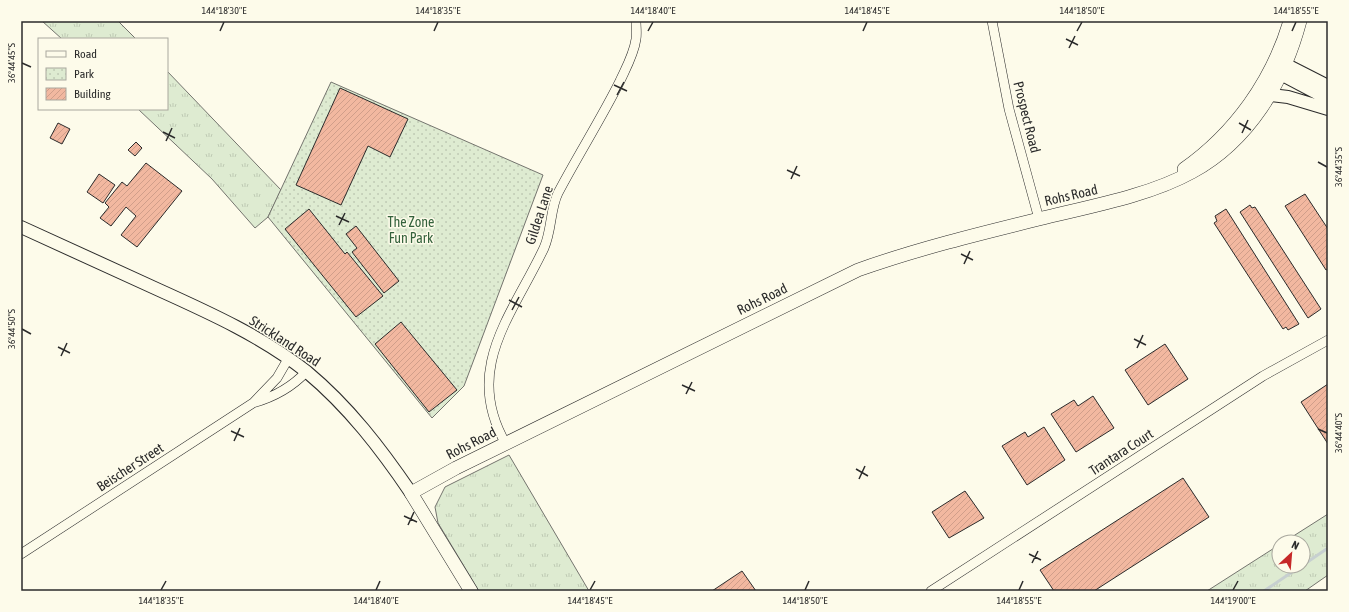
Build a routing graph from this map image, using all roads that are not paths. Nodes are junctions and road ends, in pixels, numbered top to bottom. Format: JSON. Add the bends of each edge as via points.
{"nodes":[{"id":1,"x":636,"y":21,"type":"edge"},
{"id":2,"x":992,"y":21,"type":"edge"},
{"id":3,"x":1290,"y":21,"type":"edge"},
{"id":4,"x":1300,"y":21,"type":"edge"},
{"id":5,"x":1279,"y":67,"type":"junction"},
{"id":6,"x":1328,"y":86,"type":"edge"},
{"id":7,"x":1271,"y":94,"type":"junction"},
{"id":8,"x":1328,"y":99,"type":"edge"},
{"id":9,"x":1328,"y":109,"type":"edge"},
{"id":10,"x":1148,"y":190,"type":"junction"},
{"id":11,"x":1039,"y":219,"type":"junction"},
{"id":12,"x":21,"y":227,"type":"edge"},
{"id":13,"x":1328,"y":340,"type":"edge"},
{"id":14,"x":288,"y":359,"type":"junction"},
{"id":15,"x":306,"y":372,"type":"junction"},
{"id":16,"x":253,"y":403,"type":"junction"},
{"id":17,"x":506,"y":444,"type":"junction"},
{"id":18,"x":412,"y":493,"type":"junction"},
{"id":19,"x":21,"y":554,"type":"edge"},
{"id":20,"x":471,"y":591,"type":"edge"},
{"id":21,"x":931,"y":591,"type":"edge"}],
"edges":[{"from":1,"to":17,"type":"street","name":"Gildea Lane","via":[[636,38],[627,67],[556,198],[547,240],[491,357],[488,379],[489,402],[493,420]]},
{"from":2,"to":11,"type":"street","name":"Prospect Road","via":[[1009,109]]},
{"from":3,"to":5,"type":"main road"},
{"from":4,"to":5,"type":"main road"},
{"from":5,"to":6,"type":"street"},
{"from":5,"to":7,"type":"main road","name":"Rohs Road"},
{"from":5,"to":8,"type":"street"},
{"from":5,"to":10,"type":"main road","name":"Rohs Road","via":[[1218,140],[1188,166]]},
{"from":7,"to":9,"type":"street"},
{"from":7,"to":10,"type":"main road","name":"Rohs Road","via":[[1240,134],[1209,162],[1176,180]]},
{"from":10,"to":11,"type":"main road","name":"Rohs Road"},
{"from":11,"to":17,"type":"main road","name":"Rohs Road","via":[[925,249],[858,270]]},
{"from":12,"to":14,"type":"street","name":"Strickland Road","via":[[218,317]]},
{"from":13,"to":21,"type":"street","name":"Trantara Court","via":[[1263,376]]},
{"from":14,"to":15,"type":"street","name":"Strickland Road"},
{"from":14,"to":16,"type":"street","name":"Beischer Street","via":[[277,378]]},
{"from":15,"to":16,"type":"street","name":"Beischer Street","via":[[289,388]]},
{"from":15,"to":18,"type":"street","name":"Strickland Road","via":[[368,432]]},
{"from":16,"to":19,"type":"street","name":"Beischer Street"},
{"from":17,"to":18,"type":"main road","name":"Rohs Road"},
{"from":18,"to":20,"type":"main road","name":"Strickland Road"}]}
